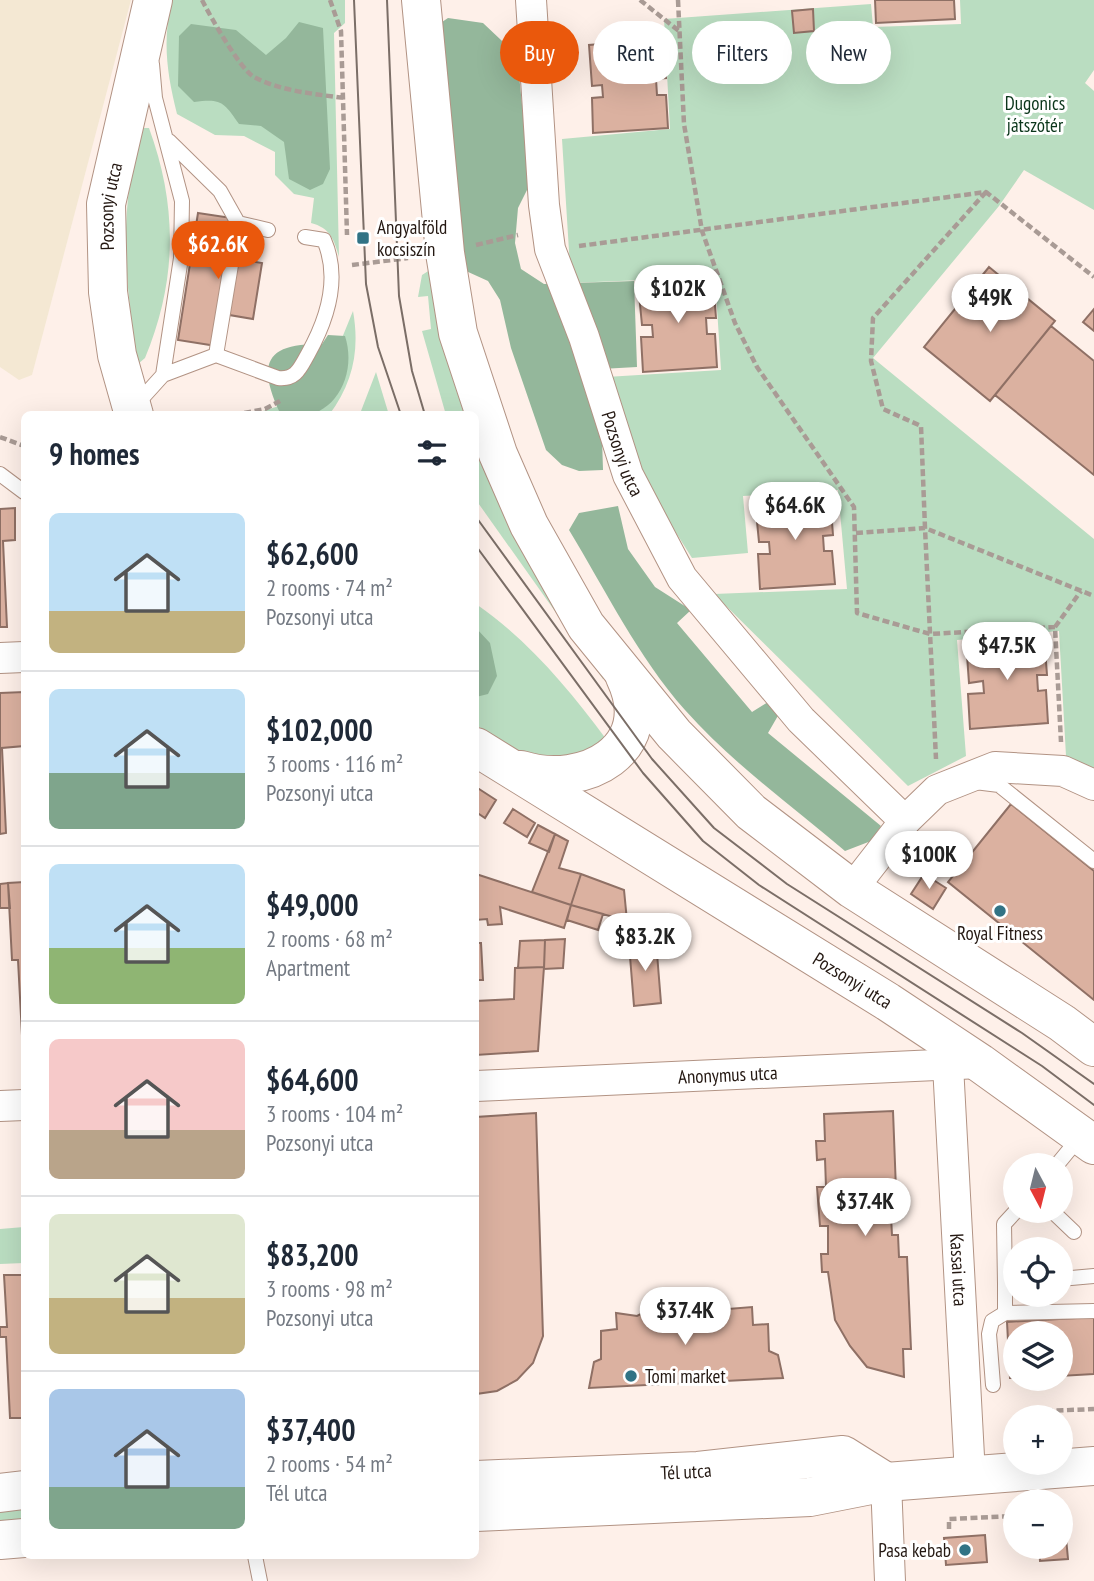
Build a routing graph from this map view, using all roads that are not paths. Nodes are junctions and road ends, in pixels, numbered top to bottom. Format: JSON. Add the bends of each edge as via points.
{"nodes":[{"id":1,"x":421,"y":0,"type":"edge"},
{"id":2,"x":531,"y":0,"type":"edge"},
{"id":3,"x":150,"y":9,"type":"edge"},
{"id":4,"x":168,"y":140,"type":"junction"},
{"id":5,"x":238,"y":223,"type":"junction"},
{"id":6,"x":268,"y":230,"type":"dead end"},
{"id":7,"x":305,"y":237,"type":"dead end"},
{"id":8,"x":216,"y":355,"type":"junction"},
{"id":9,"x":163,"y":375,"type":"junction"},
{"id":10,"x":133,"y":411,"type":"edge"},
{"id":11,"x":134,"y":411,"type":"edge"},
{"id":12,"x":0,"y":474,"type":"edge"},
{"id":13,"x":21,"y":490,"type":"edge"},
{"id":14,"x":21,"y":657,"type":"edge"},
{"id":15,"x":0,"y":659,"type":"edge"},
{"id":16,"x":621,"y":667,"type":"junction"},
{"id":17,"x":486,"y":754,"type":"edge"},
{"id":18,"x":949,"y":785,"type":"junction"},
{"id":19,"x":1094,"y":785,"type":"edge"},
{"id":20,"x":905,"y":821,"type":"junction"},
{"id":21,"x":1094,"y":861,"type":"edge"},
{"id":22,"x":852,"y":889,"type":"junction"},
{"id":23,"x":1094,"y":1047,"type":"edge"},
{"id":24,"x":964,"y":1064,"type":"junction"},
{"id":25,"x":479,"y":1086,"type":"edge"},
{"id":26,"x":21,"y":1105,"type":"edge"},
{"id":27,"x":0,"y":1106,"type":"edge"},
{"id":28,"x":1088,"y":1140,"type":"edge"},
{"id":29,"x":1072,"y":1153,"type":"edge"},
{"id":30,"x":1065,"y":1223,"type":"edge"},
{"id":31,"x":1074,"y":1232,"type":"dead end"},
{"id":32,"x":1094,"y":1276,"type":"edge"},
{"id":33,"x":1073,"y":1278,"type":"edge"},
{"id":34,"x":1006,"y":1307,"type":"edge"},
{"id":35,"x":1094,"y":1311,"type":"edge"},
{"id":36,"x":1005,"y":1313,"type":"junction"},
{"id":37,"x":993,"y":1385,"type":"dead end"},
{"id":38,"x":1094,"y":1466,"type":"edge"},
{"id":39,"x":970,"y":1475,"type":"junction"},
{"id":40,"x":479,"y":1480,"type":"edge"},
{"id":41,"x":886,"y":1482,"type":"junction"},
{"id":42,"x":21,"y":1490,"type":"edge"},
{"id":43,"x":0,"y":1493,"type":"edge"},
{"id":44,"x":479,"y":1512,"type":"edge"},
{"id":45,"x":21,"y":1538,"type":"edge"},
{"id":46,"x":0,"y":1540,"type":"edge"},
{"id":47,"x":256,"y":1559,"type":"edge"},
{"id":48,"x":260,"y":1581,"type":"edge"},
{"id":49,"x":890,"y":1581,"type":"edge"}],
"edges":[{"from":1,"to":16,"type":"main road","name":"Pozsonyi utca","via":[[445,253],[458,333],[498,454],[529,525],[586,626]]},
{"from":2,"to":20,"type":"street","name":"Pozsonyi utca","via":[[548,238],[628,475],[682,578],[801,720]]},
{"from":3,"to":4,"type":"lane","via":[[155,98]]},
{"from":3,"to":10,"type":"main road","name":"Pozsonyi utca","via":[[106,204],[108,292],[117,355]]},
{"from":4,"to":5,"type":"lane","via":[[220,191]]},
{"from":4,"to":9,"type":"lane","via":[[182,201],[181,258]]},
{"from":5,"to":6,"type":"lane"},
{"from":5,"to":8,"type":"lane"},
{"from":7,"to":8,"type":"lane","via":[[324,240],[328,250],[330,304],[298,373],[278,378]]},
{"from":8,"to":9,"type":"lane"},
{"from":9,"to":11,"type":"lane"},
{"from":12,"to":13,"type":"lane"},
{"from":14,"to":15,"type":"street"},
{"from":16,"to":17,"type":"main road","name":"Pozsonyi utca","via":[[633,695],[634,723],[606,761],[579,774],[555,777],[528,772]]},
{"from":16,"to":22,"type":"main road","name":"Pozsonyi utca","via":[[723,786]]},
{"from":17,"to":24,"type":"main road","name":"Pozsonyi utca"},
{"from":18,"to":19,"type":"street","via":[[995,767],[1063,771]]},
{"from":18,"to":20,"type":"street"},
{"from":18,"to":21,"type":"lane","via":[[999,785]]},
{"from":20,"to":22,"type":"street"},
{"from":22,"to":23,"type":"main road","name":"Pozsonyi utca"},
{"from":24,"to":25,"type":"street","name":"Anonymus utca"},
{"from":24,"to":28,"type":"main road","name":"Pozsonyi utca"},
{"from":24,"to":39,"type":"street","name":"Kassai utca"},
{"from":26,"to":27,"type":"street"},
{"from":28,"to":29,"type":"lane"},
{"from":30,"to":31,"type":"lane"},
{"from":32,"to":33,"type":"lane"},
{"from":34,"to":36,"type":"lane"},
{"from":35,"to":36,"type":"lane"},
{"from":36,"to":37,"type":"lane","via":[[992,1321],[989,1334]]},
{"from":38,"to":39,"type":"main road","name":"Tél utca"},
{"from":39,"to":41,"type":"main road","name":"Tél utca"},
{"from":40,"to":41,"type":"main road","name":"Tél utca","via":[[698,1471],[843,1455]]},
{"from":41,"to":44,"type":"main road","name":"Tél utca","via":[[810,1497]]},
{"from":41,"to":49,"type":"street"},
{"from":42,"to":43,"type":"main road"},
{"from":45,"to":46,"type":"main road"},
{"from":47,"to":48,"type":"lane"}]}
